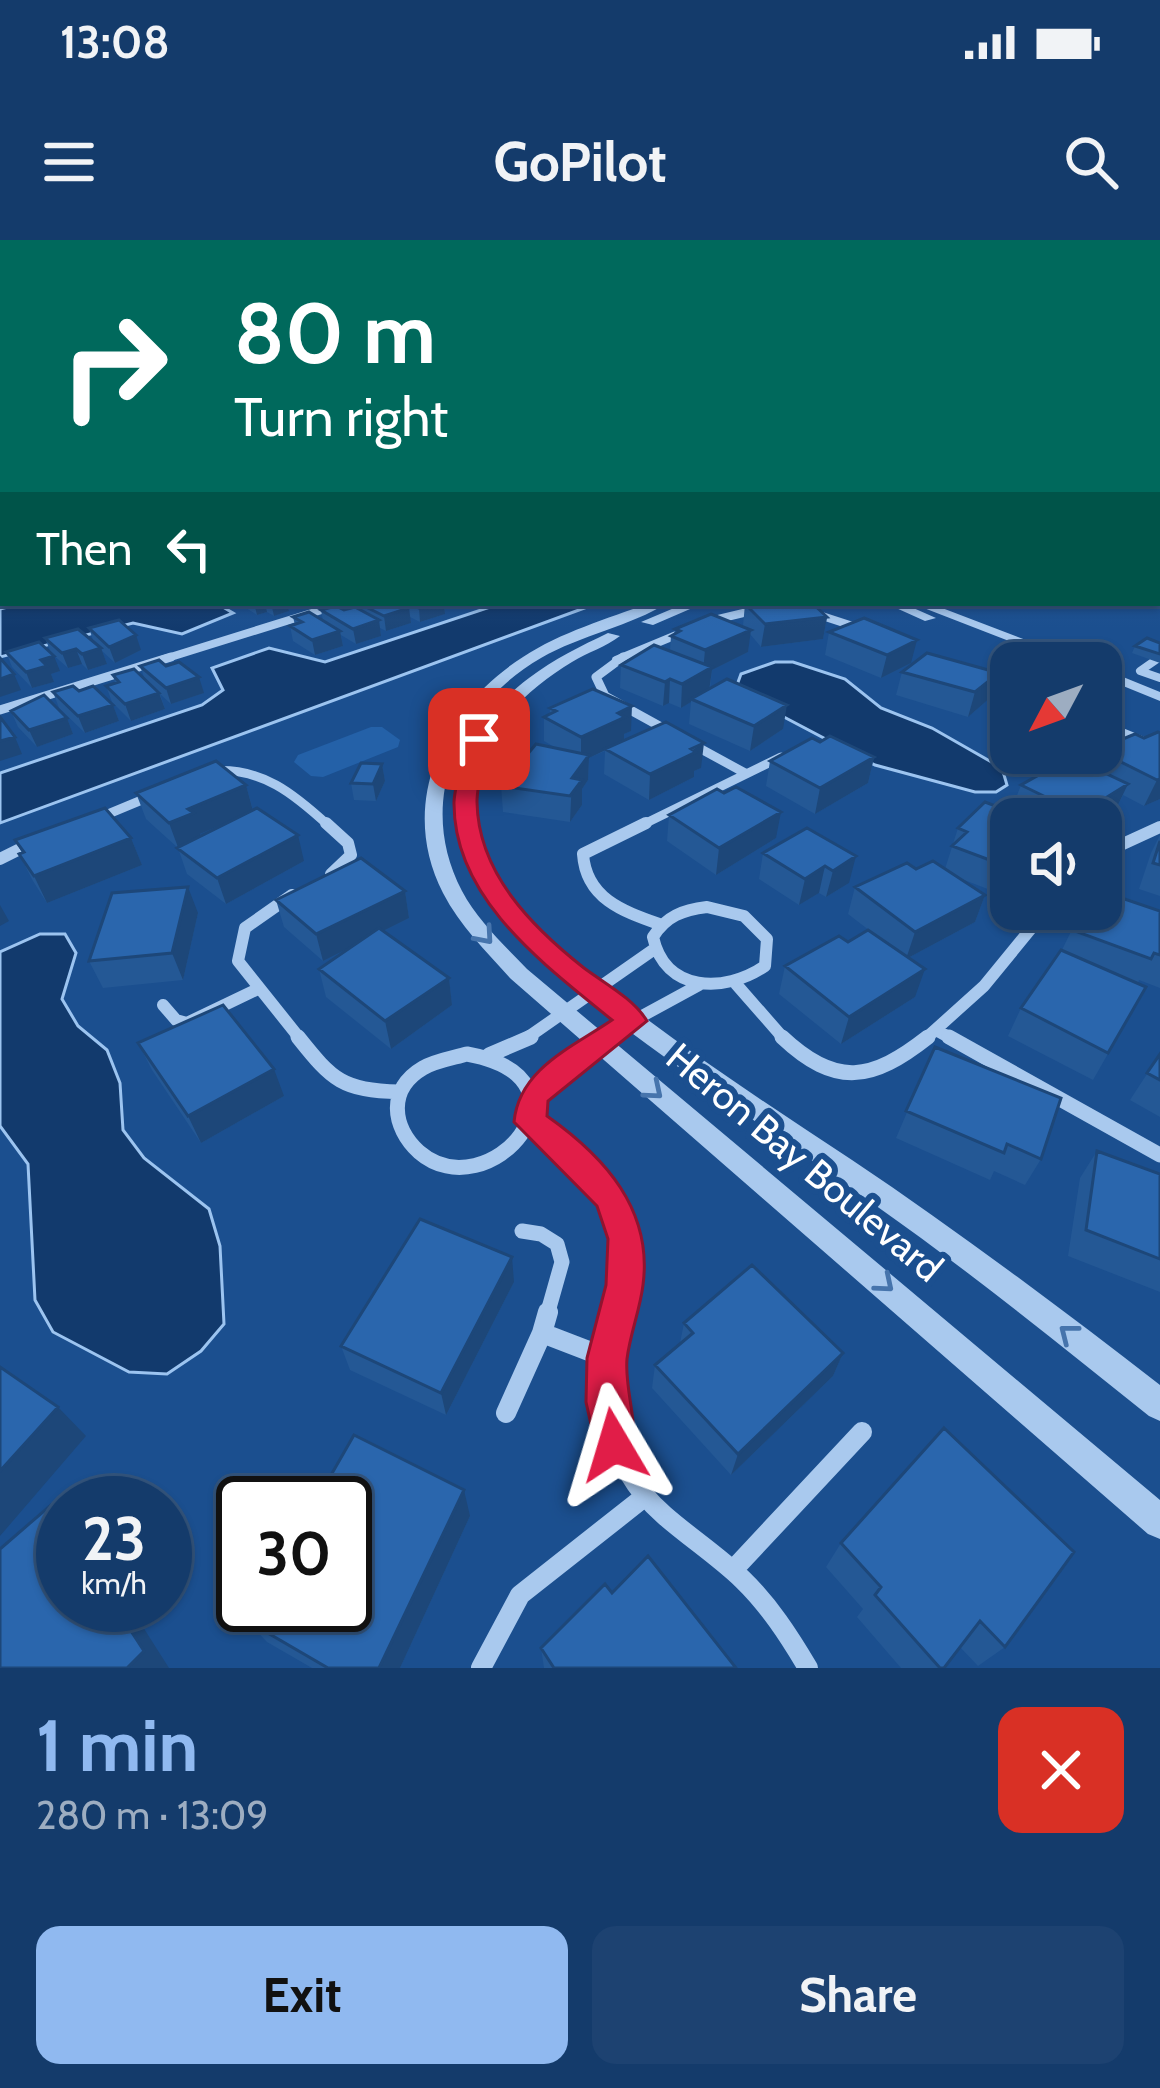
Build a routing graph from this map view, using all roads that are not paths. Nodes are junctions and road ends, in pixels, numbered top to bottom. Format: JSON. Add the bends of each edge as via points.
{"nodes":[{"id":1,"x":334,"y":606,"type":"edge"},
{"id":2,"x":653,"y":606,"type":"edge"},
{"id":3,"x":690,"y":606,"type":"edge"},
{"id":4,"x":899,"y":606,"type":"edge"},
{"id":5,"x":925,"y":606,"type":"edge"},
{"id":6,"x":767,"y":608,"type":"edge"},
{"id":7,"x":796,"y":610,"type":"edge"},
{"id":8,"x":881,"y":637,"type":"edge"},
{"id":9,"x":995,"y":642,"type":"edge"},
{"id":10,"x":1022,"y":642,"type":"edge"},
{"id":11,"x":1160,"y":657,"type":"edge"},
{"id":12,"x":968,"y":671,"type":"edge"},
{"id":13,"x":1160,"y":678,"type":"edge"},
{"id":14,"x":990,"y":680,"type":"edge"},
{"id":15,"x":1122,"y":681,"type":"edge"},
{"id":16,"x":1122,"y":693,"type":"edge"},
{"id":17,"x":604,"y":694,"type":"junction"},
{"id":18,"x":1160,"y":697,"type":"edge"},
{"id":19,"x":586,"y":700,"type":"edge"},
{"id":20,"x":1160,"y":709,"type":"edge"},
{"id":21,"x":0,"y":710,"type":"edge"},
{"id":22,"x":1122,"y":733,"type":"edge"},
{"id":23,"x":1160,"y":748,"type":"edge"},
{"id":24,"x":797,"y":750,"type":"edge"},
{"id":25,"x":202,"y":773,"type":"edge"},
{"id":26,"x":745,"y":773,"type":"junction"},
{"id":27,"x":160,"y":790,"type":"edge"},
{"id":28,"x":79,"y":824,"type":"edge"},
{"id":29,"x":1160,"y":827,"type":"edge"},
{"id":30,"x":49,"y":836,"type":"edge"},
{"id":31,"x":1122,"y":844,"type":"edge"},
{"id":32,"x":0,"y":859,"type":"edge"},
{"id":33,"x":323,"y":878,"type":"edge"},
{"id":34,"x":302,"y":889,"type":"edge"},
{"id":35,"x":659,"y":924,"type":"junction"},
{"id":36,"x":1033,"y":930,"type":"edge"},
{"id":37,"x":653,"y":950,"type":"junction"},
{"id":38,"x":700,"y":984,"type":"junction"},
{"id":39,"x":736,"y":984,"type":"junction"},
{"id":40,"x":258,"y":989,"type":"junction"},
{"id":41,"x":596,"y":992,"type":"junction"},
{"id":42,"x":163,"y":1005,"type":"dead end"},
{"id":43,"x":565,"y":1015,"type":"junction"},
{"id":44,"x":632,"y":1021,"type":"junction"},
{"id":45,"x":935,"y":1030,"type":"junction"},
{"id":46,"x":598,"y":1043,"type":"junction"},
{"id":47,"x":488,"y":1056,"type":"junction"},
{"id":48,"x":400,"y":1092,"type":"junction"},
{"id":49,"x":532,"y":1097,"type":"junction"},
{"id":50,"x":530,"y":1122,"type":"junction"},
{"id":51,"x":1160,"y":1155,"type":"edge"},
{"id":52,"x":522,"y":1231,"type":"dead end"},
{"id":53,"x":542,"y":1333,"type":"junction"},
{"id":54,"x":607,"y":1358,"type":"junction"},
{"id":55,"x":1160,"y":1405,"type":"edge"},
{"id":56,"x":506,"y":1413,"type":"dead end"},
{"id":57,"x":862,"y":1432,"type":"dead end"},
{"id":58,"x":643,"y":1498,"type":"junction"},
{"id":59,"x":1160,"y":1522,"type":"edge"},
{"id":60,"x":733,"y":1570,"type":"junction"},
{"id":61,"x":481,"y":1668,"type":"edge"},
{"id":62,"x":808,"y":1668,"type":"edge"}],
"edges":[{"from":1,"to":21,"type":"street"},
{"from":2,"to":43,"type":"street","name":"Heron Bay Boulevard","one_way":true,"via":[[510,672],[458,724],[437,763],[434,837],[447,881],[475,927]]},
{"from":3,"to":41,"type":"street","name":"Heron Bay Boulevard","via":[[538,674],[496,714],[470,766],[465,799],[482,869],[520,925]]},
{"from":4,"to":9,"type":"street"},
{"from":5,"to":10,"type":"street"},
{"from":6,"to":17,"type":"street","via":[[712,620],[611,662],[596,677]]},
{"from":7,"to":8,"type":"street"},
{"from":11,"to":13,"type":"lane","via":[[1140,670]]},
{"from":12,"to":14,"type":"street"},
{"from":15,"to":18,"type":"street"},
{"from":16,"to":20,"type":"street"},
{"from":17,"to":19,"type":"street"},
{"from":17,"to":26,"type":"street"},
{"from":22,"to":23,"type":"street"},
{"from":24,"to":26,"type":"street"},
{"from":25,"to":33,"type":"street","via":[[266,776],[348,843],[344,866]]},
{"from":26,"to":35,"type":"street","via":[[583,854],[593,891]]},
{"from":27,"to":28,"type":"street"},
{"from":29,"to":31,"type":"street"},
{"from":30,"to":32,"type":"street"},
{"from":34,"to":40,"type":"street","via":[[261,912],[235,944]]},
{"from":35,"to":37,"type":"street"},
{"from":35,"to":39,"type":"street","via":[[706,907],[758,926],[767,939],[765,966]]},
{"from":36,"to":45,"type":"street"},
{"from":37,"to":38,"type":"street","via":[[669,971]]},
{"from":37,"to":41,"type":"street"},
{"from":38,"to":39,"type":"street"},
{"from":38,"to":44,"type":"street"},
{"from":39,"to":45,"type":"street","via":[[779,1035],[842,1076],[889,1064]]},
{"from":40,"to":42,"type":"street","via":[[187,1023]]},
{"from":40,"to":48,"type":"street","via":[[332,1081]]},
{"from":41,"to":43,"type":"street"},
{"from":41,"to":44,"type":"street","name":"Heron Bay Boulevard"},
{"from":43,"to":46,"type":"street","name":"Heron Bay Boulevard"},
{"from":43,"to":47,"type":"street"},
{"from":44,"to":46,"type":"street"},
{"from":55,"to":44,"type":"street","name":"Heron Bay Boulevard","one_way":true,"via":[[950,1242]]},
{"from":45,"to":51,"type":"street"},
{"from":46,"to":49,"type":"street"},
{"from":46,"to":59,"type":"street","name":"Heron Bay Boulevard","one_way":true},
{"from":47,"to":48,"type":"street","via":[[427,1065]]},
{"from":47,"to":49,"type":"street","via":[[520,1073]]},
{"from":48,"to":50,"type":"street","via":[[396,1127],[404,1142],[438,1163],[484,1162]]},
{"from":49,"to":50,"type":"street"},
{"from":50,"to":54,"type":"street","via":[[611,1198],[626,1239],[625,1285]]},
{"from":52,"to":53,"type":"street","via":[[557,1244],[562,1262]]},
{"from":53,"to":54,"type":"street"},
{"from":53,"to":56,"type":"street"},
{"from":54,"to":58,"type":"street","via":[[614,1445]]},
{"from":57,"to":60,"type":"street"},
{"from":58,"to":60,"type":"street"},
{"from":58,"to":61,"type":"street","via":[[520,1595]]},
{"from":60,"to":62,"type":"street","via":[[776,1612]]}]}
